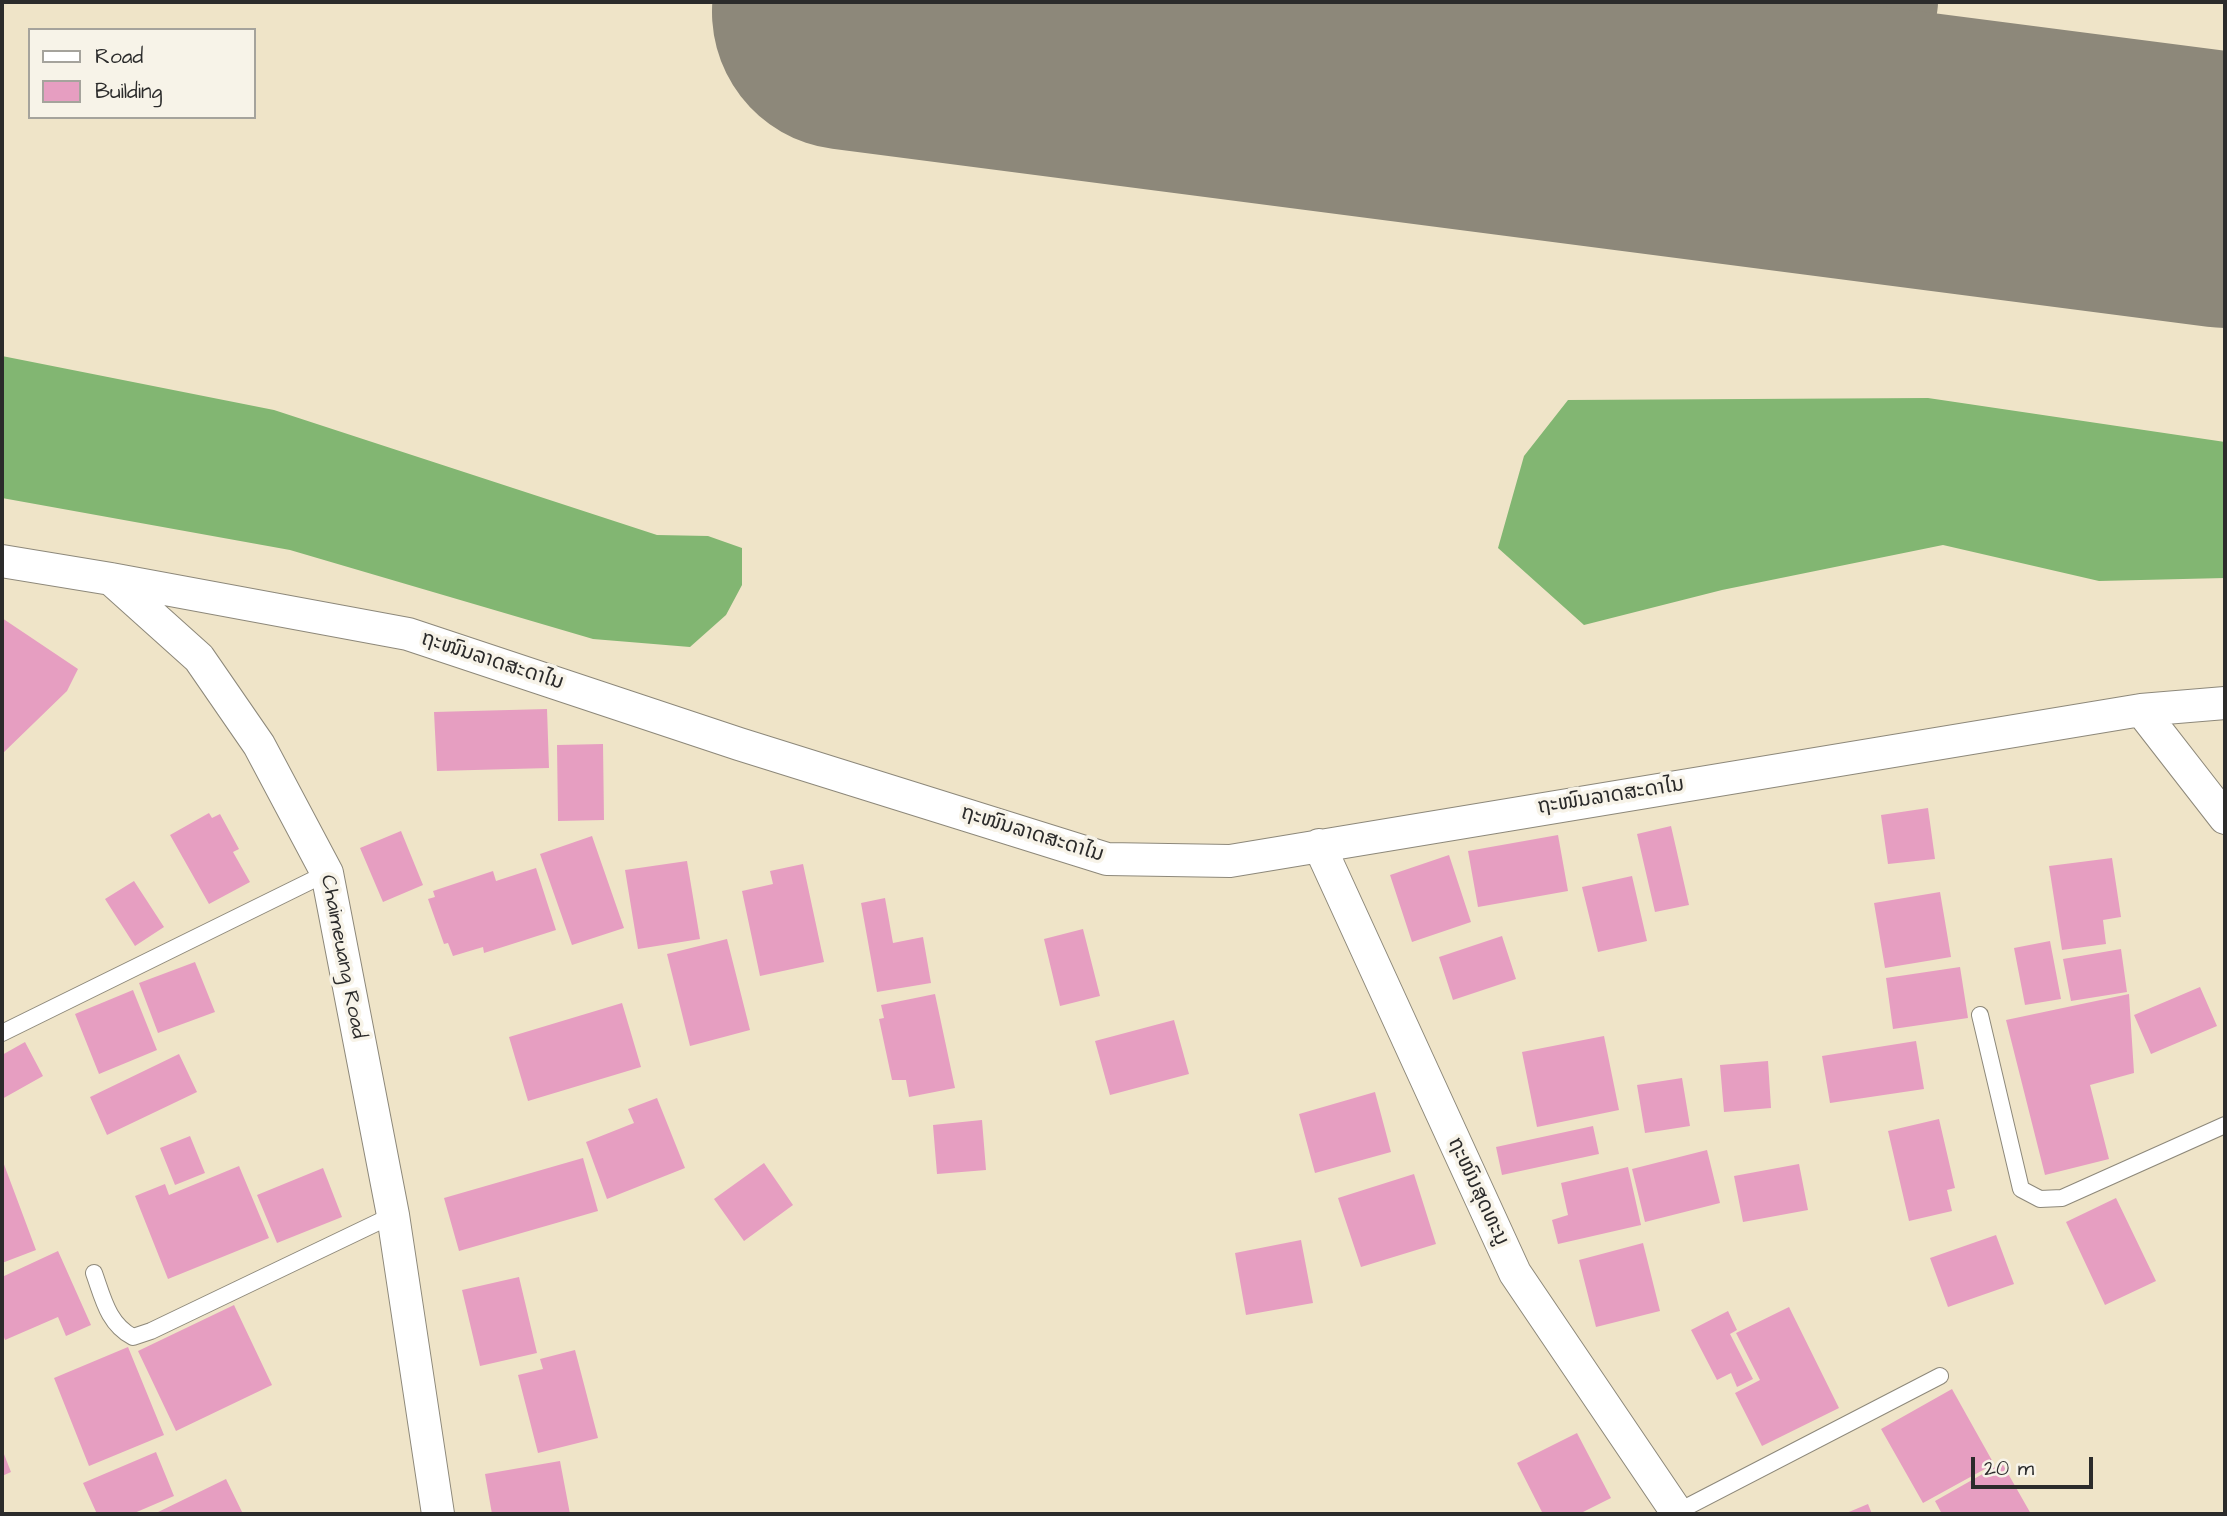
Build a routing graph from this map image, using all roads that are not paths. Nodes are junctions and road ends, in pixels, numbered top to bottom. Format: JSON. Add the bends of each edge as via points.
{"nodes":[{"id":1,"x":2,"y":561,"type":"edge"},
{"id":2,"x":111,"y":579,"type":"junction"},
{"id":3,"x":2225,"y":702,"type":"edge"},
{"id":4,"x":2141,"y":710,"type":"junction"},
{"id":5,"x":2225,"y":818,"type":"edge"},
{"id":6,"x":1318,"y":845,"type":"junction"},
{"id":7,"x":327,"y":873,"type":"junction"},
{"id":8,"x":1980,"y":1015,"type":"dead end"},
{"id":9,"x":2,"y":1033,"type":"edge"},
{"id":10,"x":2225,"y":1125,"type":"edge"},
{"id":11,"x":393,"y":1215,"type":"junction"},
{"id":12,"x":94,"y":1273,"type":"dead end"},
{"id":13,"x":1940,"y":1376,"type":"dead end"},
{"id":14,"x":1678,"y":1513,"type":"edge"},
{"id":15,"x":438,"y":1514,"type":"edge"}],
"edges":[{"from":1,"to":2,"type":"street"},
{"from":2,"to":6,"type":"street","name":"ຖະໜົນລາດສະດາໄນ","via":[[408,634],[1107,859],[1230,861]]},
{"from":2,"to":7,"type":"street","name":"Chaimeuang Road","via":[[199,658],[259,745]]},
{"from":3,"to":4,"type":"street","name":"ຖະໜົນລາດສະດາໄນ"},
{"from":4,"to":5,"type":"street"},
{"from":4,"to":6,"type":"street","name":"ຖະໜົນລາດສະດາໄນ"},
{"from":6,"to":14,"type":"street","name":"ຖະໜົນສຸດທະນູ","via":[[1514,1273]]},
{"from":7,"to":9,"type":"lane"},
{"from":7,"to":11,"type":"street","name":"Chaimeuang Road"},
{"from":8,"to":10,"type":"lane","via":[[2021,1189],[2040,1199],[2062,1198]]},
{"from":11,"to":12,"type":"lane","via":[[133,1337],[120,1330],[107,1310]]},
{"from":11,"to":15,"type":"street","name":"Chaimeuang Road"},
{"from":13,"to":14,"type":"lane"}]}
